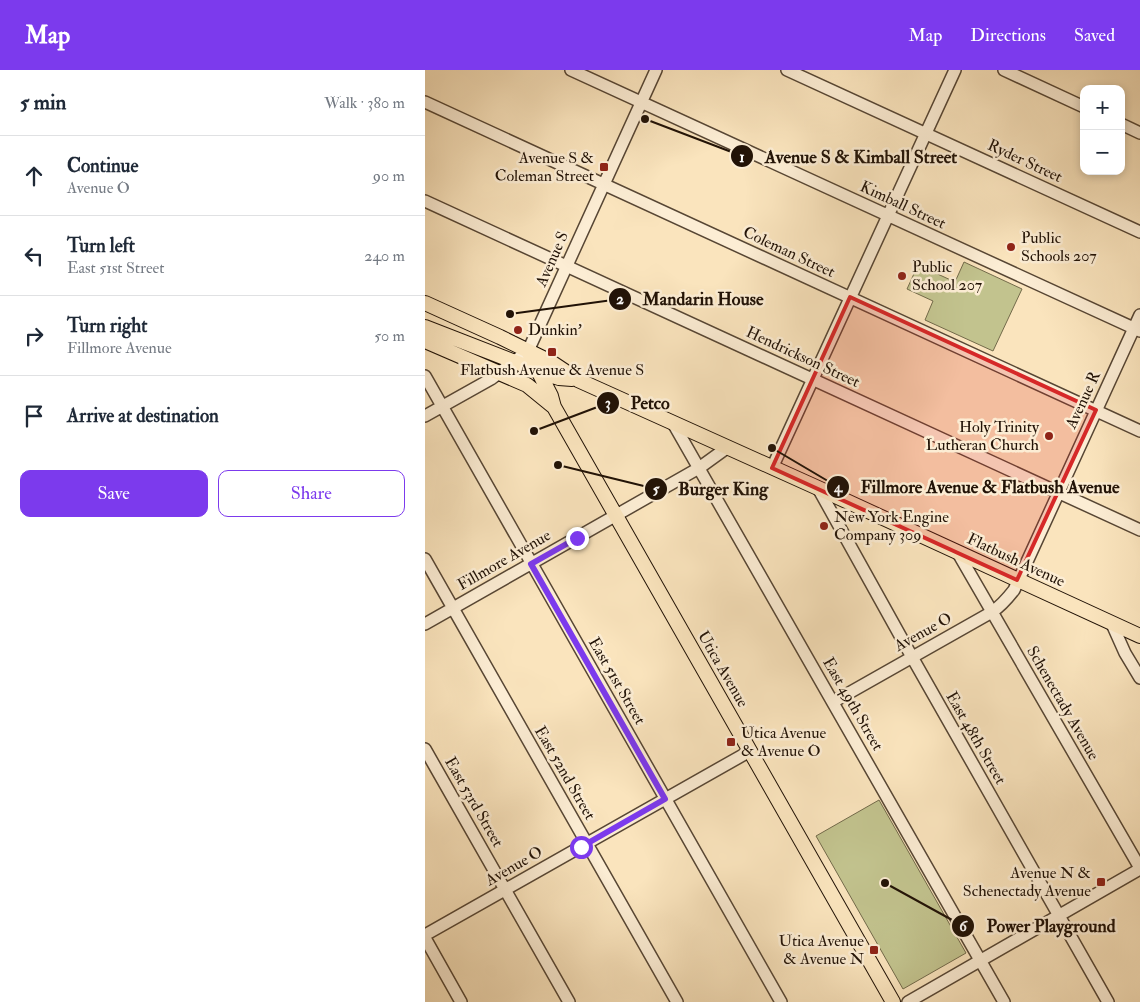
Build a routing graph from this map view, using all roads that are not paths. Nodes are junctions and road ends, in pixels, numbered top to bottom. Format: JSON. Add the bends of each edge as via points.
{"nodes":[{"id":1,"x":571,"y":70,"type":"edge"},
{"id":2,"x":656,"y":70,"type":"edge"},
{"id":3,"x":787,"y":70,"type":"edge"},
{"id":4,"x":955,"y":70,"type":"edge"},
{"id":5,"x":1004,"y":70,"type":"edge"},
{"id":6,"x":425,"y":102,"type":"edge"},
{"id":7,"x":641,"y":102,"type":"junction"},
{"id":8,"x":1080,"y":105,"type":"edge"},
{"id":9,"x":1125,"y":126,"type":"edge"},
{"id":10,"x":926,"y":133,"type":"junction"},
{"id":11,"x":1140,"y":133,"type":"edge"},
{"id":12,"x":604,"y":184,"type":"junction"},
{"id":13,"x":425,"y":201,"type":"edge"},
{"id":14,"x":888,"y":216,"type":"junction"},
{"id":15,"x":1140,"y":232,"type":"edge"},
{"id":16,"x":566,"y":266,"type":"junction"},
{"id":17,"x":850,"y":297,"type":"junction"},
{"id":18,"x":425,"y":303,"type":"edge"},
{"id":19,"x":1140,"y":314,"type":"edge"},
{"id":20,"x":425,"y":327,"type":"edge"},
{"id":21,"x":1137,"y":330,"type":"edge"},
{"id":22,"x":425,"y":341,"type":"edge"},
{"id":23,"x":528,"y":351,"type":"junction"},
{"id":24,"x":514,"y":362,"type":"junction"},
{"id":25,"x":538,"y":371,"type":"junction"},
{"id":26,"x":500,"y":372,"type":"junction"},
{"id":27,"x":425,"y":376,"type":"edge"},
{"id":28,"x":812,"y":379,"type":"junction"},
{"id":29,"x":578,"y":380,"type":"junction"},
{"id":30,"x":442,"y":407,"type":"junction"},
{"id":31,"x":554,"y":407,"type":"junction"},
{"id":32,"x":1096,"y":410,"type":"junction"},
{"id":33,"x":425,"y":416,"type":"edge"},
{"id":34,"x":673,"y":423,"type":"junction"},
{"id":35,"x":1140,"y":430,"type":"edge"},
{"id":36,"x":728,"y":447,"type":"junction"},
{"id":37,"x":699,"y":468,"type":"junction"},
{"id":38,"x":772,"y":468,"type":"junction"},
{"id":39,"x":818,"y":488,"type":"junction"},
{"id":40,"x":1058,"y":492,"type":"junction"},
{"id":41,"x":615,"y":516,"type":"junction"},
{"id":42,"x":1140,"y":530,"type":"edge"},
{"id":43,"x":958,"y":553,"type":"junction"},
{"id":44,"x":425,"y":559,"type":"edge"},
{"id":45,"x":531,"y":564,"type":"junction"},
{"id":46,"x":1017,"y":580,"type":"junction"},
{"id":47,"x":453,"y":608,"type":"junction"},
{"id":48,"x":991,"y":612,"type":"junction"},
{"id":49,"x":425,"y":624,"type":"edge"},
{"id":50,"x":1112,"y":624,"type":"junction"},
{"id":51,"x":1140,"y":636,"type":"edge"},
{"id":52,"x":911,"y":657,"type":"junction"},
{"id":53,"x":1140,"y":678,"type":"edge"},
{"id":54,"x":833,"y":702,"type":"junction"},
{"id":55,"x":425,"y":749,"type":"edge"},
{"id":56,"x":749,"y":751,"type":"junction"},
{"id":57,"x":665,"y":799,"type":"junction"},
{"id":58,"x":587,"y":843,"type":"junction"},
{"id":59,"x":1140,"y":869,"type":"edge"},
{"id":60,"x":505,"y":890,"type":"junction"},
{"id":61,"x":1059,"y":916,"type":"junction"},
{"id":62,"x":425,"y":937,"type":"edge"},
{"id":63,"x":980,"y":960,"type":"junction"},
{"id":64,"x":461,"y":1002,"type":"edge"},
{"id":65,"x":569,"y":1002,"type":"edge"},
{"id":66,"x":677,"y":1002,"type":"edge"},
{"id":67,"x":781,"y":1002,"type":"edge"},
{"id":68,"x":893,"y":1002,"type":"edge"},
{"id":69,"x":908,"y":1002,"type":"edge"},
{"id":70,"x":1004,"y":1002,"type":"edge"},
{"id":71,"x":1108,"y":1002,"type":"edge"}],
"edges":[{"from":1,"to":7,"type":"street","name":"Kimball Street"},
{"from":2,"to":7,"type":"street","name":"Avenue S"},
{"from":3,"to":10,"type":"street","name":"Ryder Street"},
{"from":4,"to":10,"type":"street"},
{"from":5,"to":8,"type":"street"},
{"from":6,"to":12,"type":"street","name":"Coleman Street"},
{"from":7,"to":12,"type":"street","name":"Avenue S"},
{"from":7,"to":14,"type":"street","name":"Kimball Street"},
{"from":9,"to":11,"type":"street"},
{"from":10,"to":14,"type":"street"},
{"from":10,"to":15,"type":"street","name":"Ryder Street"},
{"from":12,"to":16,"type":"street","name":"Avenue S"},
{"from":12,"to":17,"type":"street","name":"Coleman Street"},
{"from":13,"to":16,"type":"street","name":"Hendrickson Street"},
{"from":14,"to":17,"type":"street"},
{"from":14,"to":21,"type":"street","name":"Kimball Street"},
{"from":16,"to":23,"type":"street","name":"Avenue S"},
{"from":16,"to":28,"type":"street","name":"Hendrickson Street"},
{"from":17,"to":28,"type":"street"},
{"from":17,"to":32,"type":"street","name":"Coleman Street"},
{"from":18,"to":23,"type":"main road","name":"Flatbush Avenue"},
{"from":19,"to":21,"type":"street","name":"Avenue R"},
{"from":20,"to":24,"type":"main road","name":"Flatbush Avenue"},
{"from":21,"to":32,"type":"street","name":"Avenue R"},
{"from":22,"to":26,"type":"main road"},
{"from":23,"to":24,"type":"street","name":"Avenue S"},
{"from":23,"to":25,"type":"main road","name":"Utica Avenue"},
{"from":23,"to":29,"type":"main road","name":"Flatbush Avenue"},
{"from":24,"to":25,"type":"main road","name":"Flatbush Avenue"},
{"from":24,"to":26,"type":"street","name":"Avenue S"},
{"from":25,"to":29,"type":"main road","name":"Flatbush Avenue"},
{"from":25,"to":31,"type":"main road","name":"Utica Avenue"},
{"from":26,"to":30,"type":"street","name":"Avenue S"},
{"from":26,"to":31,"type":"main road","via":[[527,385]]},
{"from":27,"to":30,"type":"street","name":"East 51st Street"},
{"from":28,"to":38,"type":"street"},
{"from":28,"to":40,"type":"street","name":"Hendrickson Street"},
{"from":29,"to":34,"type":"main road","name":"Flatbush Avenue"},
{"from":30,"to":33,"type":"street","name":"Avenue S"},
{"from":30,"to":45,"type":"street","name":"East 51st Street"},
{"from":31,"to":41,"type":"main road","name":"Utica Avenue"},
{"from":32,"to":35,"type":"street","name":"Coleman Street"},
{"from":32,"to":40,"type":"street","name":"Avenue R"},
{"from":34,"to":36,"type":"main road","name":"Flatbush Avenue"},
{"from":34,"to":37,"type":"street","name":"East 49th Street"},
{"from":36,"to":37,"type":"street","name":"Fillmore Avenue"},
{"from":36,"to":38,"type":"main road","name":"Flatbush Avenue"},
{"from":37,"to":41,"type":"street","name":"Fillmore Avenue"},
{"from":37,"to":54,"type":"street","name":"East 49th Street"},
{"from":38,"to":39,"type":"main road","name":"Flatbush Avenue"},
{"from":39,"to":43,"type":"main road","name":"Flatbush Avenue"},
{"from":39,"to":52,"type":"street","name":"East 48th Street"},
{"from":40,"to":42,"type":"street","name":"Hendrickson Street"},
{"from":40,"to":46,"type":"street","name":"Avenue R"},
{"from":41,"to":45,"type":"street","name":"Fillmore Avenue"},
{"from":41,"to":56,"type":"main road","name":"Utica Avenue"},
{"from":43,"to":46,"type":"main road","name":"Flatbush Avenue"},
{"from":43,"to":48,"type":"street","name":"Schenectady Avenue"},
{"from":44,"to":47,"type":"street","name":"East 52nd Street"},
{"from":45,"to":47,"type":"street","name":"Fillmore Avenue"},
{"from":45,"to":57,"type":"street","name":"East 51st Street"},
{"from":46,"to":48,"type":"street","name":"Avenue O","via":[[1008,598]]},
{"from":46,"to":50,"type":"main road","name":"Flatbush Avenue"},
{"from":47,"to":49,"type":"street","name":"Fillmore Avenue"},
{"from":47,"to":58,"type":"street","name":"East 52nd Street"},
{"from":48,"to":52,"type":"street","name":"Avenue O"},
{"from":48,"to":59,"type":"street","name":"Schenectady Avenue"},
{"from":50,"to":51,"type":"main road","name":"Flatbush Avenue"},
{"from":50,"to":53,"type":"street"},
{"from":52,"to":54,"type":"street","name":"Avenue O"},
{"from":52,"to":61,"type":"street","name":"East 48th Street"},
{"from":54,"to":63,"type":"street","name":"East 49th Street"},
{"from":55,"to":60,"type":"street","name":"East 53rd Street"},
{"from":56,"to":57,"type":"street","name":"Avenue O"},
{"from":56,"to":68,"type":"main road","name":"Utica Avenue"},
{"from":57,"to":58,"type":"street","name":"Avenue O"},
{"from":57,"to":67,"type":"street","name":"East 51st Street"},
{"from":58,"to":60,"type":"street","name":"Avenue O"},
{"from":58,"to":66,"type":"street","name":"East 52nd Street"},
{"from":59,"to":61,"type":"street"},
{"from":60,"to":62,"type":"street","name":"Avenue O"},
{"from":60,"to":65,"type":"street","name":"East 53rd Street"},
{"from":61,"to":63,"type":"street"},
{"from":61,"to":71,"type":"street","name":"East 48th Street"},
{"from":62,"to":64,"type":"street"},
{"from":63,"to":69,"type":"street"},
{"from":63,"to":70,"type":"street","name":"East 49th Street"}]}
